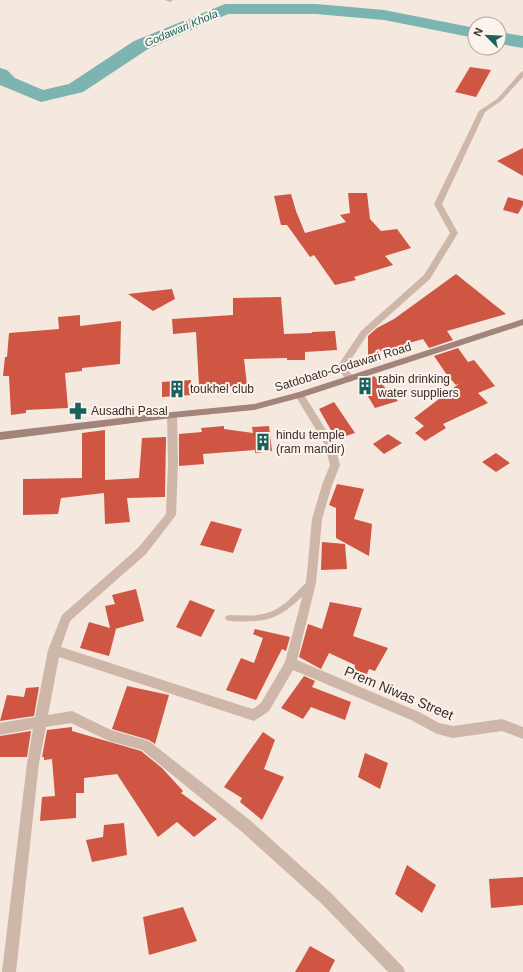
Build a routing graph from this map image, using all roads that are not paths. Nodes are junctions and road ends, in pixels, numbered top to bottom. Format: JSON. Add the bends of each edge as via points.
{"nodes":[{"id":1,"x":523,"y":72,"type":"edge"},
{"id":2,"x":523,"y":322,"type":"edge"},
{"id":3,"x":350,"y":378,"type":"junction"},
{"id":4,"x":300,"y":395,"type":"junction"},
{"id":5,"x":172,"y":415,"type":"junction"},
{"id":6,"x":0,"y":436,"type":"edge"},
{"id":7,"x":311,"y":583,"type":"junction"},
{"id":8,"x":229,"y":618,"type":"dead end"},
{"id":9,"x":54,"y":650,"type":"junction"},
{"id":10,"x":290,"y":664,"type":"junction"},
{"id":11,"x":41,"y":723,"type":"junction"},
{"id":12,"x":0,"y":729,"type":"edge"},
{"id":13,"x":523,"y":733,"type":"edge"},
{"id":14,"x":9,"y":972,"type":"edge"},
{"id":15,"x":398,"y":972,"type":"edge"}],
"edges":[{"from":1,"to":3,"type":"street","via":[[499,100],[482,110],[438,204],[454,233],[427,277],[364,333],[341,367]]},
{"from":2,"to":3,"type":"street","name":"Satdobato-Godawari Road"},
{"from":3,"to":4,"type":"street","name":"Satdobato-Godawari Road"},
{"from":4,"to":5,"type":"street","name":"Satdobato-Godawari Road","via":[[254,407]]},
{"from":4,"to":7,"type":"street","via":[[329,443],[335,465],[317,519]]},
{"from":5,"to":6,"type":"street","name":"Satdobato-Godawari Road"},
{"from":5,"to":9,"type":"street","via":[[171,515],[142,551],[66,618]]},
{"from":7,"to":8,"type":"lane","via":[[285,608],[272,616],[250,620]]},
{"from":7,"to":10,"type":"street"},
{"from":9,"to":10,"type":"street","via":[[254,715],[265,707]]},
{"from":9,"to":11,"type":"street"},
{"from":10,"to":13,"type":"street","name":"Prem Niwas Street","via":[[415,716],[437,728],[453,732],[502,725]]},
{"from":11,"to":12,"type":"street"},
{"from":11,"to":14,"type":"street","via":[[32,770]]},
{"from":11,"to":15,"type":"street","via":[[72,717],[109,735],[145,745],[252,831],[327,899]]}]}
